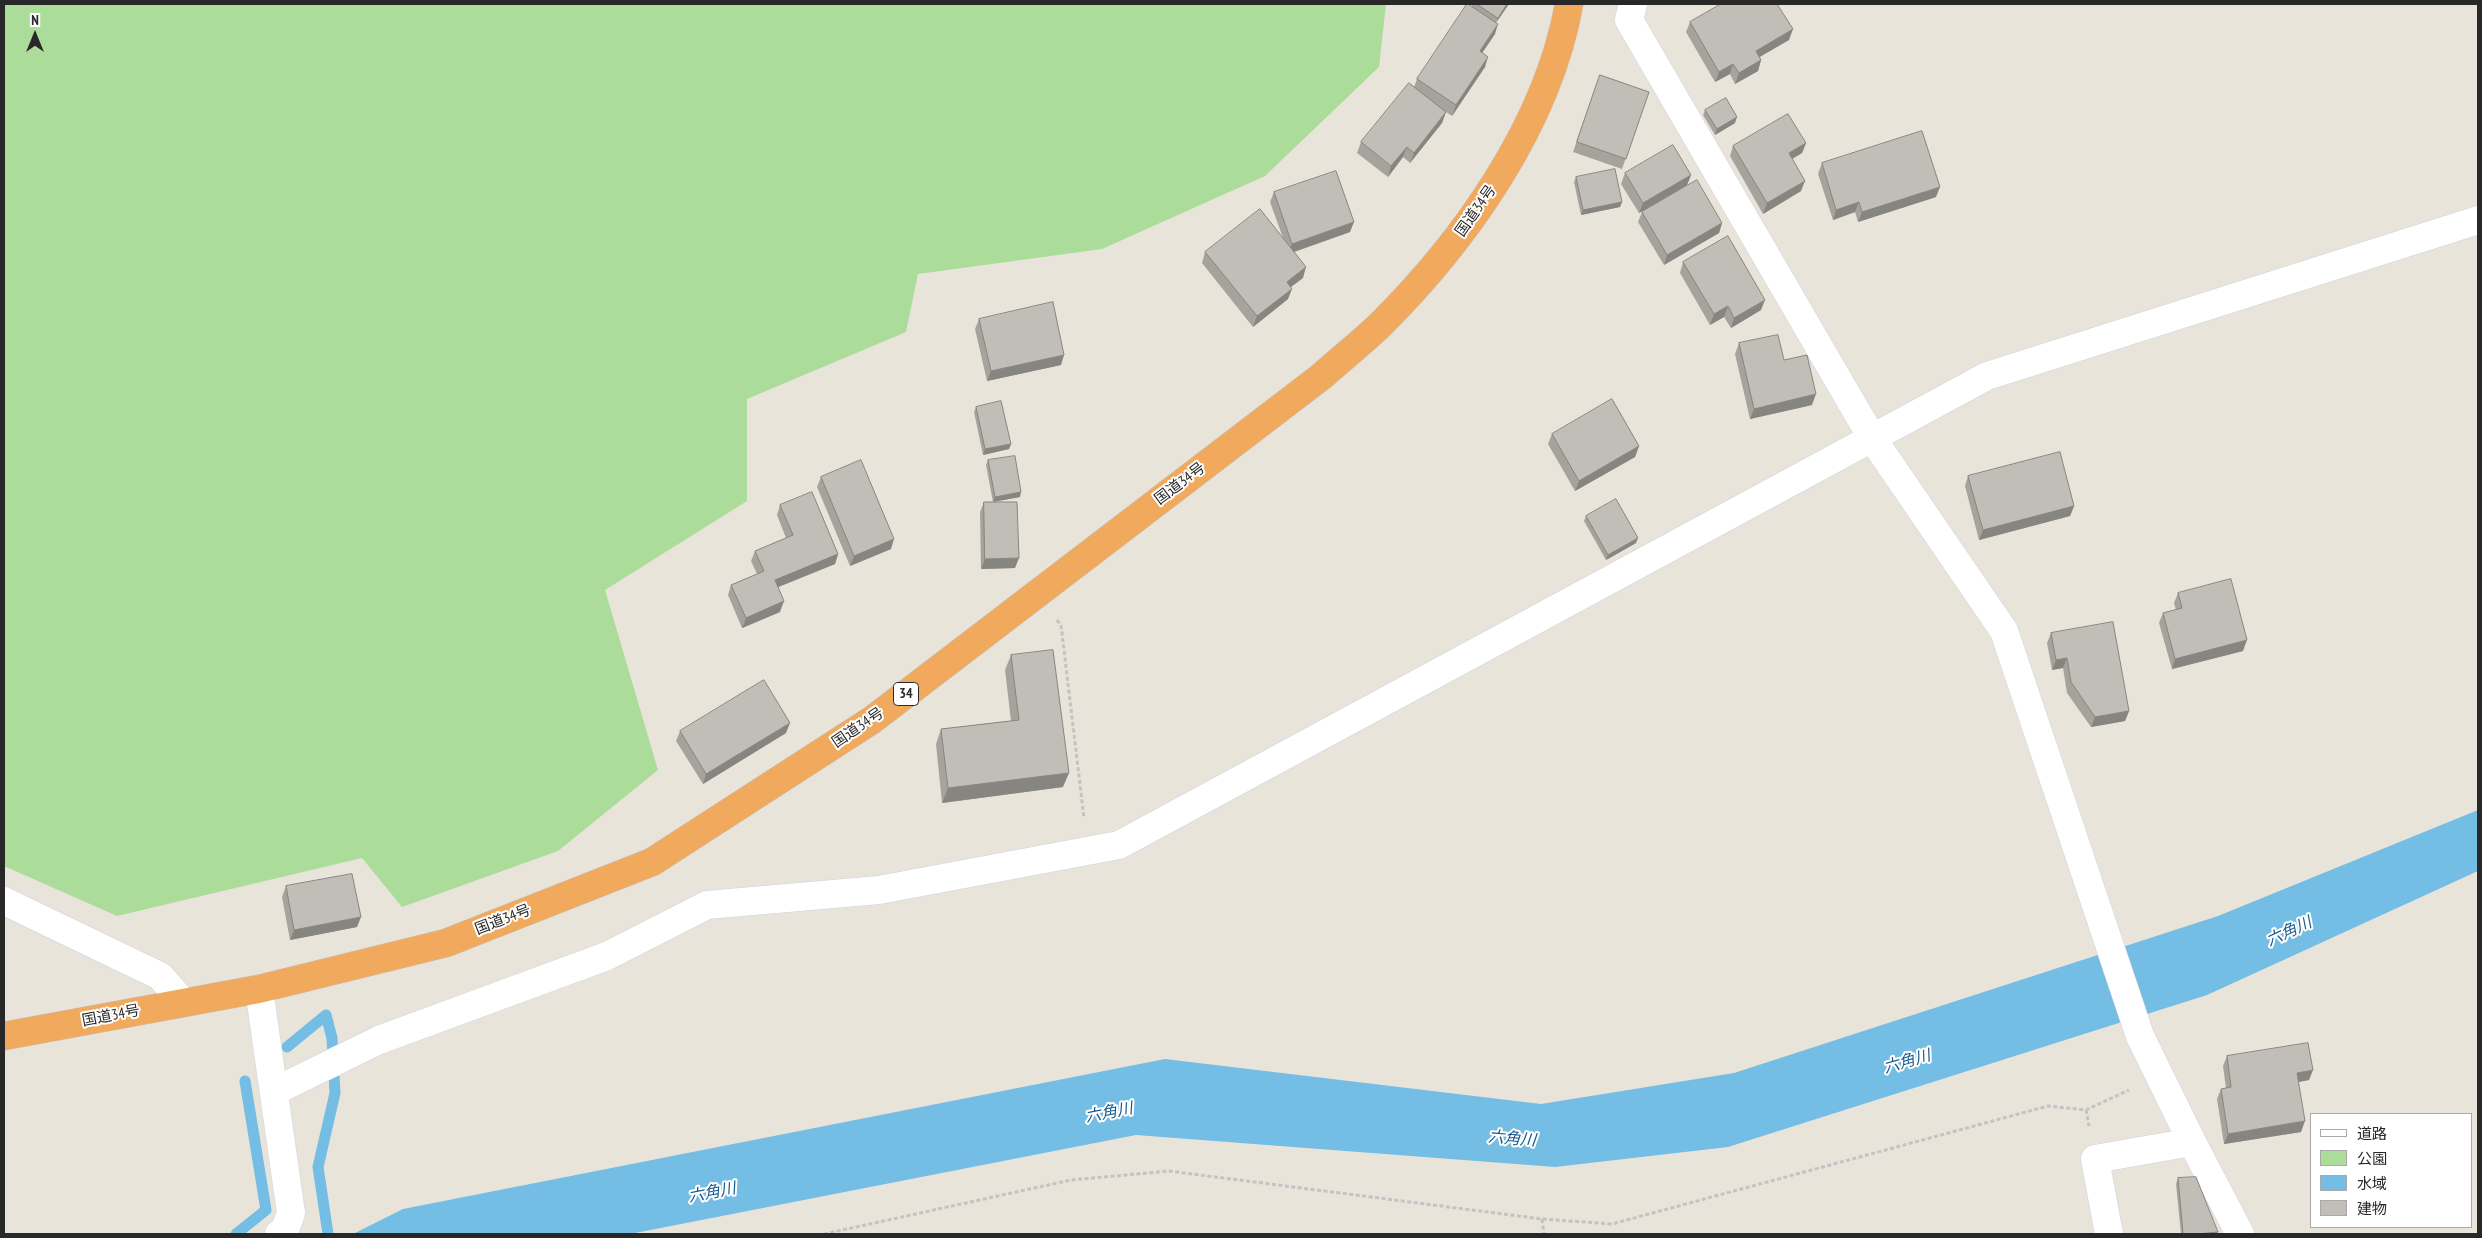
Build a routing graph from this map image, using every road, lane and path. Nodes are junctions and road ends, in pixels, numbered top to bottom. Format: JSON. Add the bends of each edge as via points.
{"nodes":[{"id":1,"x":1569,"y":4,"type":"edge"},
{"id":2,"x":1633,"y":4,"type":"edge"},
{"id":3,"x":2478,"y":220,"type":"edge"},
{"id":4,"x":1872,"y":438,"type":"junction"},
{"id":5,"x":1036,"y":594,"type":"junction"},
{"id":6,"x":1088,"y":851,"type":"junction"},
{"id":7,"x":4,"y":901,"type":"edge"},
{"id":8,"x":259,"y":989,"type":"junction"},
{"id":9,"x":183,"y":1002,"type":"junction"},
{"id":10,"x":4,"y":1036,"type":"edge"},
{"id":11,"x":2160,"y":1076,"type":"junction"},
{"id":12,"x":275,"y":1091,"type":"junction"},
{"id":13,"x":2192,"y":1142,"type":"junction"},
{"id":14,"x":1542,"y":1219,"type":"junction"},
{"id":15,"x":280,"y":1234,"type":"edge"},
{"id":16,"x":824,"y":1234,"type":"edge"},
{"id":17,"x":1544,"y":1234,"type":"edge"},
{"id":18,"x":2109,"y":1234,"type":"edge"},
{"id":19,"x":2240,"y":1234,"type":"edge"}],
"edges":[{"from":1,"to":5,"type":"highway","name":"国道34号","number":"34","via":[[1565,28],[1536,107],[1493,190],[1440,260],[1379,326],[1322,376]]},
{"from":2,"to":4,"type":"street","via":[[1629,20]]},
{"from":3,"to":4,"type":"street","via":[[1987,376]]},
{"from":4,"to":6,"type":"street","via":[[1119,845]]},
{"from":4,"to":11,"type":"street","via":[[2004,631],[2140,1036]]},
{"from":5,"to":6,"type":"path","via":[[1061,625]]},
{"from":5,"to":8,"type":"highway","name":"国道34号","number":"34","via":[[872,720],[652,862],[446,942]]},
{"from":6,"to":12,"type":"street","via":[[879,890],[707,906],[607,956],[379,1040]]},
{"from":7,"to":9,"type":"street","via":[[160,976]]},
{"from":8,"to":9,"type":"highway","name":"国道34号","number":"34"},
{"from":8,"to":12,"type":"street"},
{"from":9,"to":10,"type":"highway","name":"国道34号","number":"34"},
{"from":11,"to":13,"type":"street"},
{"from":11,"to":14,"type":"path","via":[[2086,1110],[2048,1106],[1612,1224]]},
{"from":12,"to":15,"type":"street","via":[[291,1213],[285,1230]]},
{"from":13,"to":18,"type":"street","via":[[2095,1159]]},
{"from":13,"to":19,"type":"street"},
{"from":14,"to":16,"type":"path","via":[[1170,1171],[1071,1180]]},
{"from":14,"to":17,"type":"path"}]}
